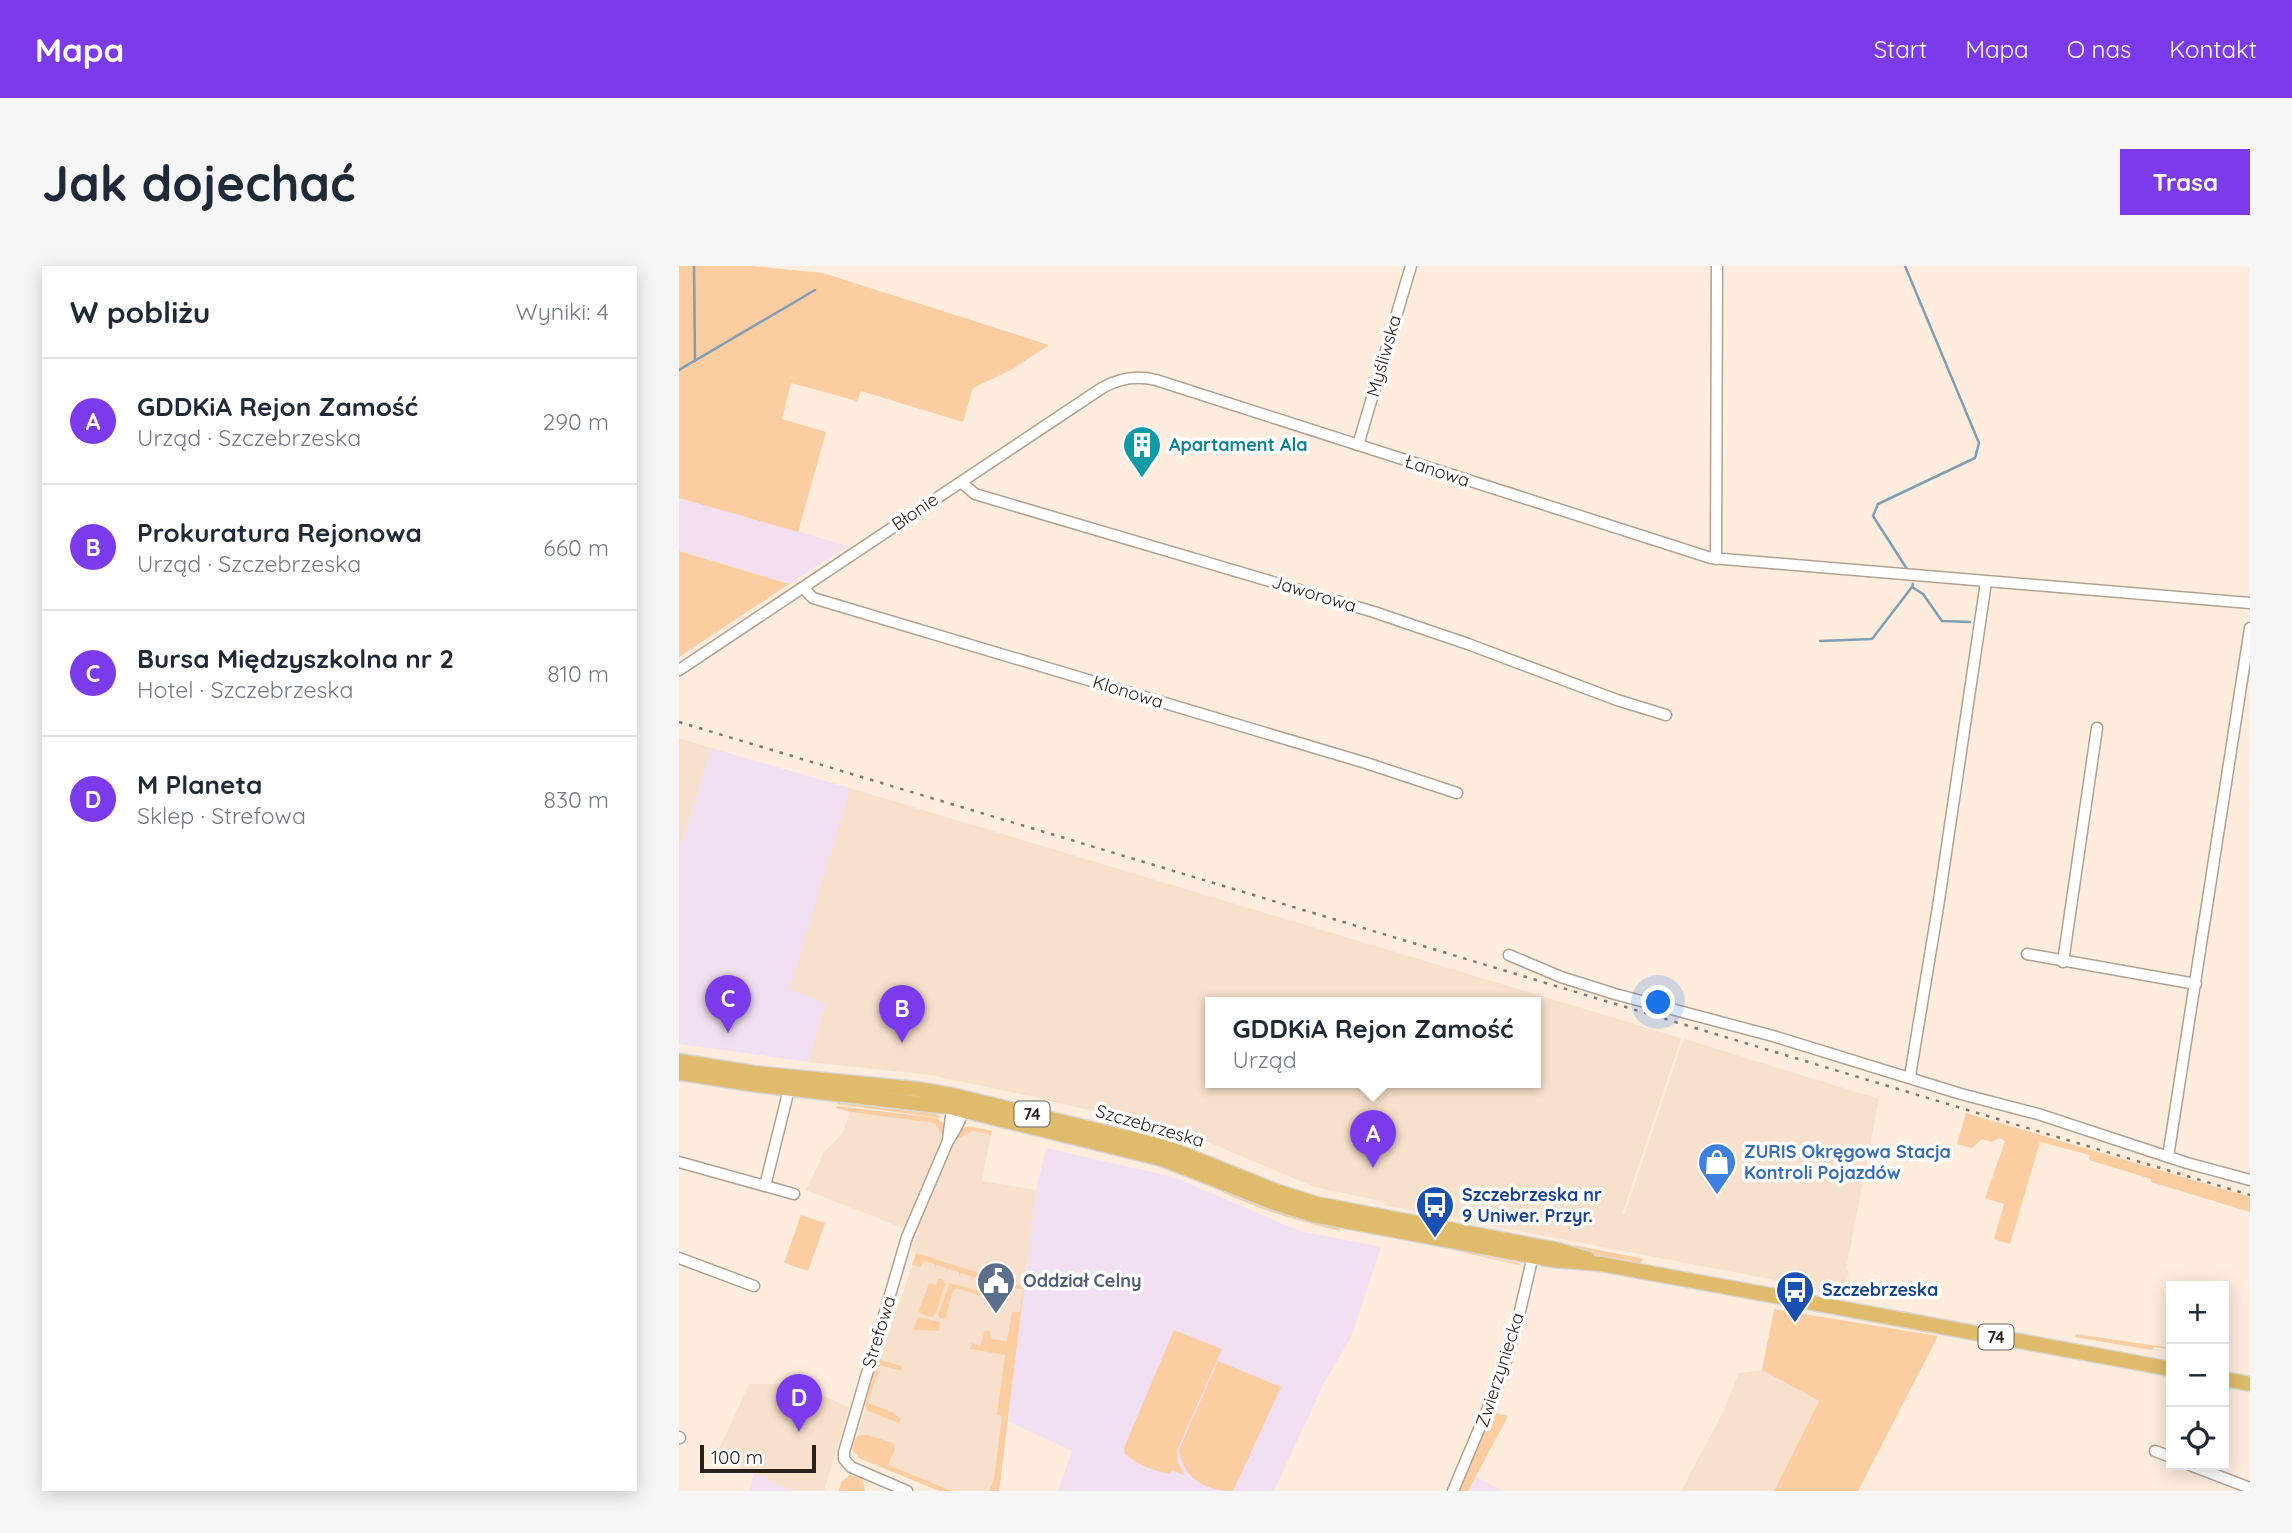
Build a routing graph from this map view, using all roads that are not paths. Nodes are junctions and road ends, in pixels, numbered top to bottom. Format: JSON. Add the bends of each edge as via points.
{"nodes":[{"id":1,"x":1411,"y":266,"type":"edge"},
{"id":2,"x":1717,"y":266,"type":"edge"},
{"id":3,"x":1160,"y":381,"type":"joint"},
{"id":4,"x":1358,"y":446,"type":"junction"},
{"id":5,"x":961,"y":481,"type":"junction"},
{"id":6,"x":1716,"y":559,"type":"junction"},
{"id":7,"x":1986,"y":582,"type":"junction"},
{"id":8,"x":803,"y":588,"type":"junction"},
{"id":9,"x":2250,"y":603,"type":"edge"},
{"id":10,"x":2250,"y":628,"type":"edge"},
{"id":11,"x":679,"y":670,"type":"edge"},
{"id":12,"x":1666,"y":715,"type":"dead end"},
{"id":13,"x":2097,"y":728,"type":"dead end"},
{"id":14,"x":1457,"y":793,"type":"dead end"},
{"id":15,"x":1509,"y":954,"type":"dead end"},
{"id":16,"x":2027,"y":954,"type":"dead end"},
{"id":17,"x":2063,"y":962,"type":"junction"},
{"id":18,"x":2196,"y":984,"type":"junction"},
{"id":19,"x":679,"y":1061,"type":"edge"},
{"id":20,"x":679,"y":1073,"type":"edge"},
{"id":21,"x":1910,"y":1076,"type":"junction"},
{"id":22,"x":789,"y":1089,"type":"junction"},
{"id":23,"x":959,"y":1105,"type":"junction"},
{"id":24,"x":2168,"y":1157,"type":"junction"},
{"id":25,"x":679,"y":1163,"type":"edge"},
{"id":26,"x":2250,"y":1180,"type":"edge"},
{"id":27,"x":765,"y":1186,"type":"junction"},
{"id":28,"x":794,"y":1194,"type":"dead end"},
{"id":29,"x":1534,"y":1251,"type":"junction"},
{"id":30,"x":679,"y":1258,"type":"edge"},
{"id":31,"x":754,"y":1286,"type":"dead end"},
{"id":32,"x":2166,"y":1368,"type":"edge"},
{"id":33,"x":2229,"y":1381,"type":"edge"},
{"id":34,"x":2250,"y":1384,"type":"edge"},
{"id":35,"x":2155,"y":1451,"type":"dead end"},
{"id":36,"x":2166,"y":1455,"type":"edge"},
{"id":37,"x":2203,"y":1470,"type":"edge"},
{"id":38,"x":2250,"y":1488,"type":"edge"},
{"id":39,"x":907,"y":1491,"type":"edge"},
{"id":40,"x":1453,"y":1491,"type":"edge"}],
"edges":[{"from":1,"to":4,"type":"street","name":"Myśliwska"},
{"from":2,"to":6,"type":"street"},
{"from":3,"to":4,"type":"street","name":"Łanowa"},
{"from":3,"to":5,"type":"street","name":"Błonie","via":[[1131,377],[1109,384]]},
{"from":4,"to":6,"type":"street","name":"Łanowa"},
{"from":5,"to":8,"type":"street","name":"Błonie"},
{"from":5,"to":12,"type":"street","name":"Jaworowa","via":[[975,494],[1374,612]]},
{"from":6,"to":7,"type":"street","name":"Łanowa"},
{"from":7,"to":9,"type":"street","name":"Łanowa"},
{"from":7,"to":21,"type":"street"},
{"from":8,"to":11,"type":"street","name":"Błonie"},
{"from":8,"to":14,"type":"street","name":"Klonowa","via":[[813,598]]},
{"from":10,"to":18,"type":"street"},
{"from":13,"to":17,"type":"street"},
{"from":15,"to":21,"type":"street","via":[[1615,994]]},
{"from":16,"to":17,"type":"street"},
{"from":17,"to":18,"type":"street"},
{"from":18,"to":24,"type":"street"},
{"from":19,"to":23,"type":"main road","name":"Szczebrzeska","number":"74","via":[[917,1090]]},
{"from":20,"to":22,"type":"main road","name":"Szczebrzeska","number":"74"},
{"from":21,"to":24,"type":"street"},
{"from":22,"to":23,"type":"main road","name":"Szczebrzeska","number":"74"},
{"from":22,"to":27,"type":"street"},
{"from":23,"to":29,"type":"main road","name":"Szczebrzeska","number":"74","via":[[1166,1147],[1309,1201]]},
{"from":23,"to":39,"type":"street","name":"Strefowa","via":[[907,1237],[844,1452],[851,1467]]},
{"from":24,"to":26,"type":"street"},
{"from":25,"to":27,"type":"street"},
{"from":27,"to":28,"type":"street"},
{"from":29,"to":32,"type":"main road","name":"Szczebrzeska","number":"74","via":[[1580,1255],[1604,1265]]},
{"from":29,"to":40,"type":"street","name":"Zwierzyniecka","via":[[1501,1377]]},
{"from":30,"to":31,"type":"street"},
{"from":33,"to":34,"type":"main road"},
{"from":35,"to":36,"type":"street"},
{"from":37,"to":38,"type":"street"}]}
